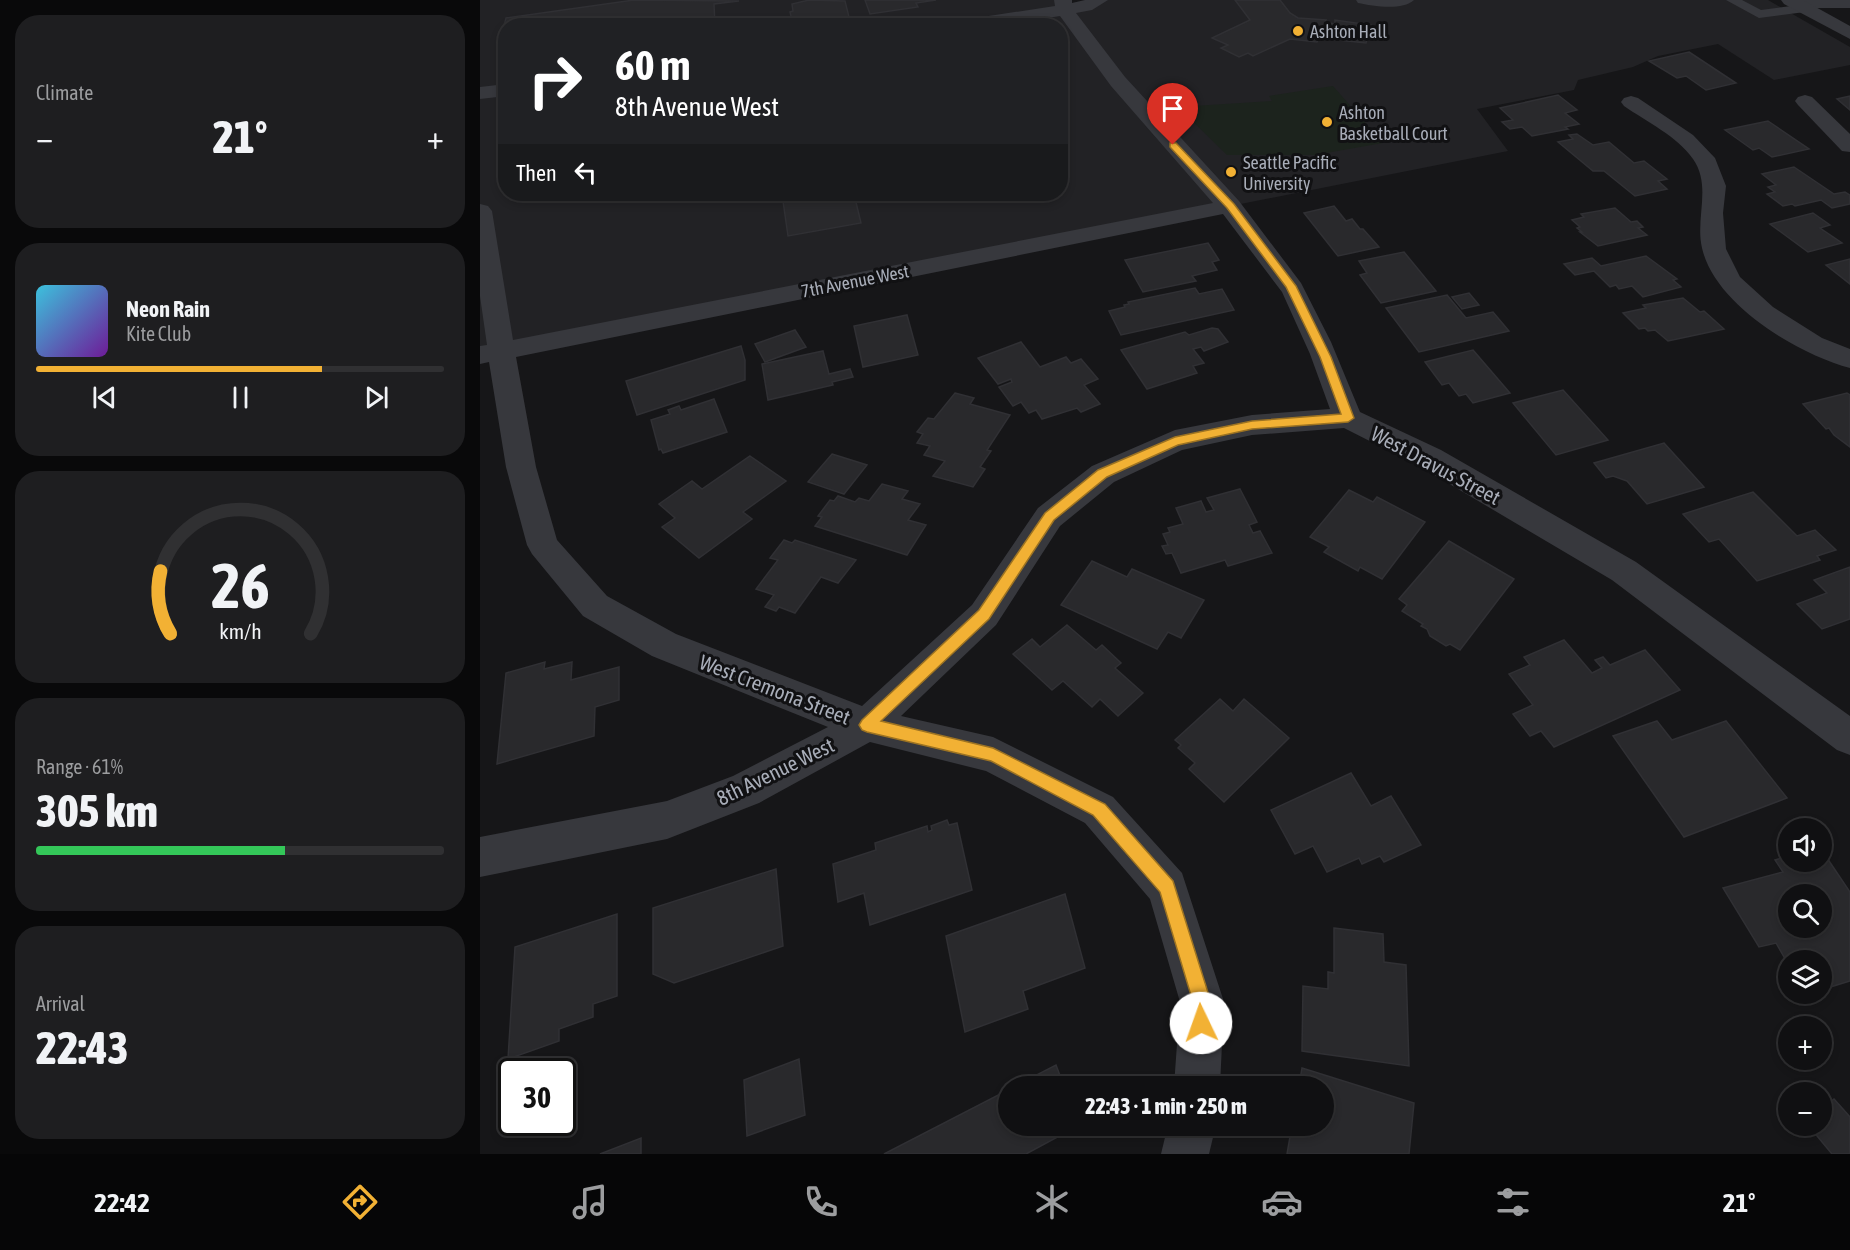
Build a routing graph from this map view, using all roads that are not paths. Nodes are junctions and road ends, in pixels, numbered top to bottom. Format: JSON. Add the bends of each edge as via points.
{"nodes":[{"id":1,"x":1099,"y":0,"type":"edge"},
{"id":2,"x":1362,"y":0,"type":"edge"},
{"id":3,"x":1408,"y":0,"type":"edge"},
{"id":4,"x":1732,"y":0,"type":"edge"},
{"id":5,"x":1797,"y":4,"type":"edge"},
{"id":6,"x":1850,"y":4,"type":"edge"},
{"id":7,"x":1064,"y":5,"type":"edge"},
{"id":8,"x":1759,"y":14,"type":"junction"},
{"id":9,"x":997,"y":18,"type":"edge"},
{"id":10,"x":1776,"y":24,"type":"dead end"},
{"id":11,"x":1850,"y":33,"type":"edge"},
{"id":12,"x":498,"y":91,"type":"edge"},
{"id":13,"x":480,"y":93,"type":"edge"},
{"id":14,"x":1804,"y":101,"type":"dead end"},
{"id":15,"x":1631,"y":102,"type":"dead end"},
{"id":16,"x":1850,"y":146,"type":"edge"},
{"id":17,"x":1231,"y":206,"type":"junction"},
{"id":18,"x":480,"y":211,"type":"edge"},
{"id":19,"x":490,"y":353,"type":"edge"},
{"id":20,"x":1850,"y":359,"type":"edge"},
{"id":21,"x":1348,"y":418,"type":"junction"},
{"id":22,"x":867,"y":725,"type":"junction"},
{"id":23,"x":1849,"y":736,"type":"edge"},
{"id":24,"x":480,"y":856,"type":"edge"},
{"id":25,"x":1198,"y":1076,"type":"edge"},
{"id":26,"x":1189,"y":1136,"type":"edge"},
{"id":27,"x":1185,"y":1154,"type":"edge"}],
"edges":[{"from":1,"to":7,"type":"street","via":[[1086,6]]},
{"from":2,"to":3,"type":"lane"},
{"from":4,"to":8,"type":"lane"},
{"from":5,"to":6,"type":"lane"},
{"from":5,"to":8,"type":"lane"},
{"from":5,"to":11,"type":"street"},
{"from":7,"to":9,"type":"street"},
{"from":7,"to":17,"type":"street","name":"West Dravus Street","via":[[1082,36],[1130,99]]},
{"from":8,"to":10,"type":"lane"},
{"from":12,"to":13,"type":"street"},
{"from":14,"to":16,"type":"street"},
{"from":15,"to":20,"type":"street","via":[[1686,139],[1704,158],[1715,186],[1711,213],[1714,249],[1730,281],[1772,318],[1813,344]]},
{"from":17,"to":19,"type":"street","name":"7th Avenue West"},
{"from":17,"to":21,"type":"street","name":"West Dravus Street","via":[[1291,286],[1326,357]]},
{"from":18,"to":19,"type":"street","name":"West Cremona Street"},
{"from":19,"to":22,"type":"street","name":"West Cremona Street","via":[[543,545],[596,606],[664,645]]},
{"from":21,"to":22,"type":"street","name":"8th Avenue West","via":[[1252,425],[1175,441],[1103,474],[1049,517],[984,615]]},
{"from":21,"to":23,"type":"street","name":"West Dravus Street","via":[[1430,458],[1624,571]]},
{"from":22,"to":24,"type":"street","name":"8th Avenue West","via":[[745,790],[668,820]]},
{"from":22,"to":25,"type":"street","name":"West Cremona Street","via":[[993,755],[1099,810],[1167,888],[1202,1002]]},
{"from":26,"to":27,"type":"street"}]}
